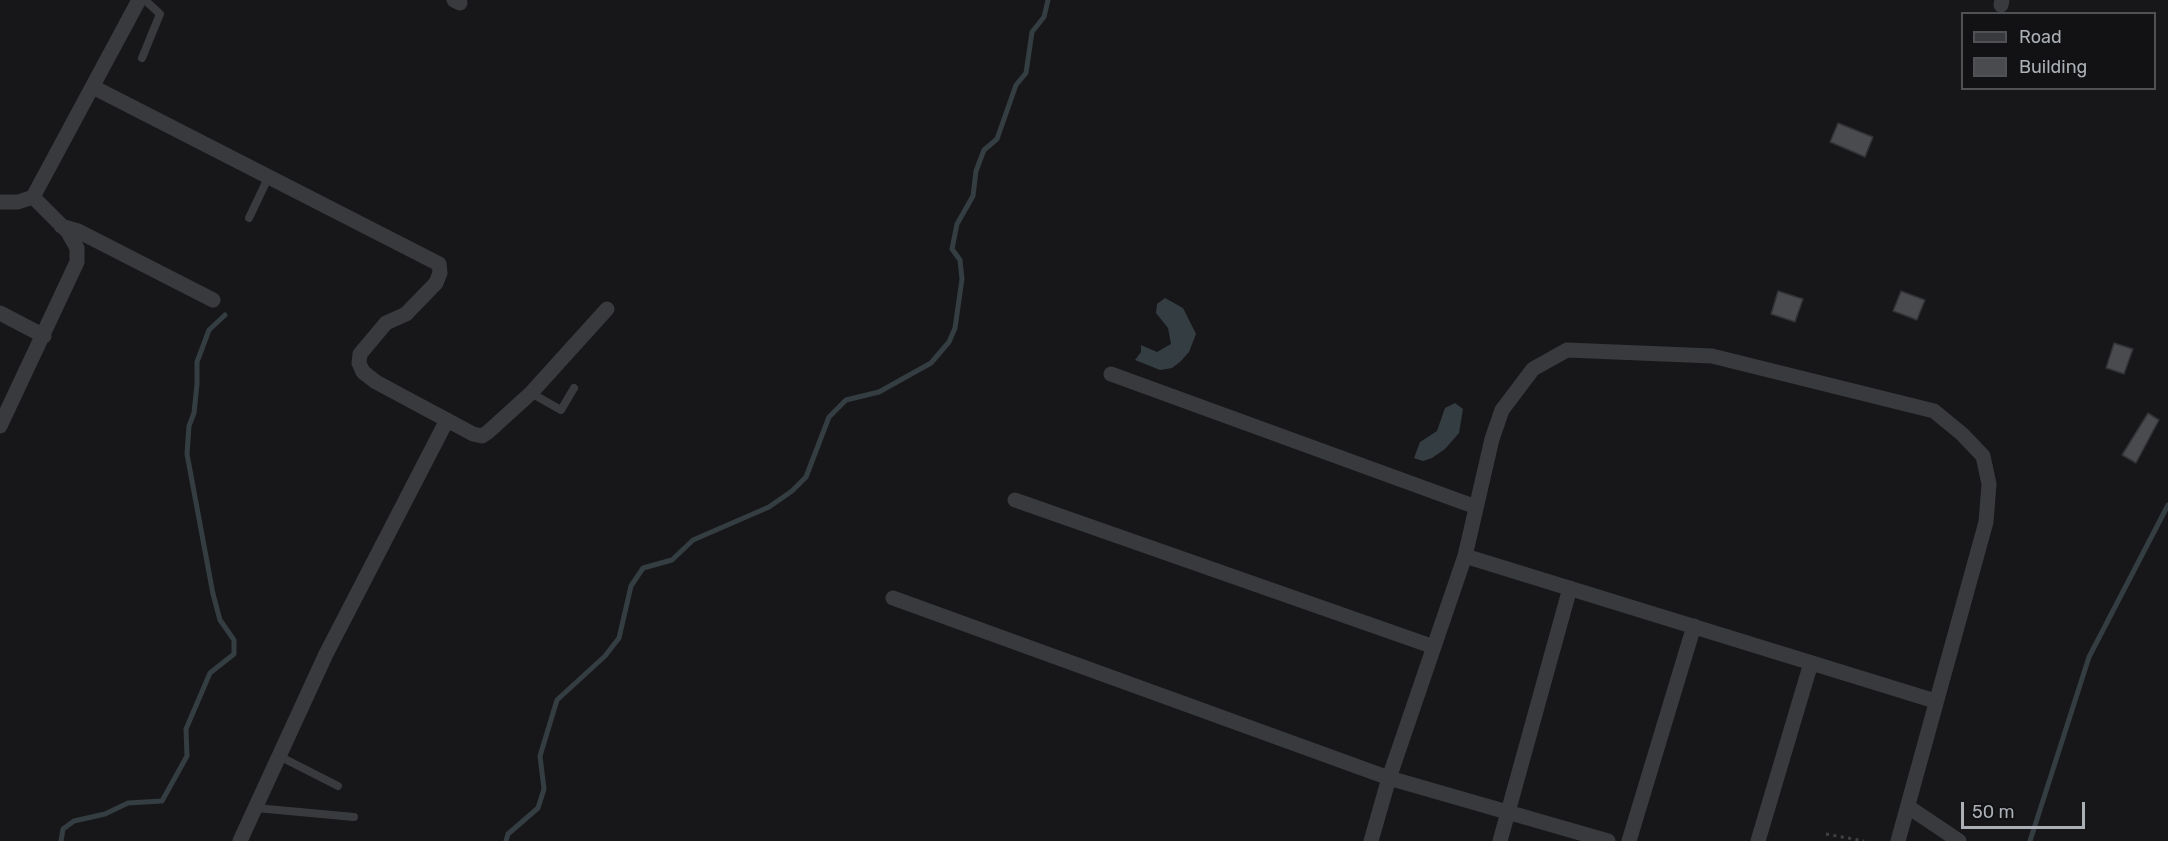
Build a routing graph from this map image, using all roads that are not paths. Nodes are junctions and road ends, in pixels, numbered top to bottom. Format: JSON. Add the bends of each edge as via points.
{"nodes":[{"id":1,"x":137,"y":2,"type":"edge"},
{"id":2,"x":142,"y":58,"type":"dead end"},
{"id":3,"x":93,"y":87,"type":"junction"},
{"id":4,"x":269,"y":176,"type":"junction"},
{"id":5,"x":33,"y":197,"type":"junction"},
{"id":6,"x":0,"y":202,"type":"edge"},
{"id":7,"x":249,"y":218,"type":"dead end"},
{"id":8,"x":61,"y":226,"type":"junction"},
{"id":9,"x":213,"y":300,"type":"dead end"},
{"id":10,"x":607,"y":309,"type":"dead end"},
{"id":11,"x":0,"y":313,"type":"edge"},
{"id":12,"x":44,"y":336,"type":"junction"},
{"id":13,"x":1111,"y":374,"type":"dead end"},
{"id":14,"x":574,"y":388,"type":"dead end"},
{"id":15,"x":531,"y":393,"type":"junction"},
{"id":16,"x":447,"y":420,"type":"junction"},
{"id":17,"x":0,"y":426,"type":"edge"},
{"id":18,"x":1015,"y":500,"type":"dead end"},
{"id":19,"x":1476,"y":507,"type":"junction"},
{"id":20,"x":1465,"y":556,"type":"junction"},
{"id":21,"x":1570,"y":588,"type":"junction"},
{"id":22,"x":892,"y":598,"type":"dead end"},
{"id":23,"x":1694,"y":626,"type":"junction"},
{"id":24,"x":1434,"y":647,"type":"junction"},
{"id":25,"x":1812,"y":663,"type":"junction"},
{"id":26,"x":1935,"y":701,"type":"junction"},
{"id":27,"x":279,"y":756,"type":"junction"},
{"id":28,"x":1389,"y":778,"type":"junction"},
{"id":29,"x":338,"y":786,"type":"dead end"},
{"id":30,"x":256,"y":808,"type":"junction"},
{"id":31,"x":1910,"y":808,"type":"junction"},
{"id":32,"x":1508,"y":812,"type":"junction"},
{"id":33,"x":354,"y":817,"type":"dead end"},
{"id":34,"x":240,"y":841,"type":"edge"},
{"id":35,"x":1371,"y":841,"type":"edge"},
{"id":36,"x":1500,"y":841,"type":"edge"},
{"id":37,"x":1608,"y":841,"type":"edge"},
{"id":38,"x":1629,"y":841,"type":"edge"},
{"id":39,"x":1758,"y":841,"type":"edge"},
{"id":40,"x":1898,"y":841,"type":"edge"},
{"id":41,"x":1959,"y":841,"type":"edge"}],
"edges":[{"from":1,"to":2,"type":"lane","via":[[160,14]]},
{"from":1,"to":3,"type":"street"},
{"from":3,"to":4,"type":"street"},
{"from":3,"to":5,"type":"street"},
{"from":4,"to":7,"type":"lane"},
{"from":4,"to":16,"type":"street","via":[[439,264],[436,283],[406,314],[386,323],[360,354],[359,363],[363,372],[376,382]]},
{"from":5,"to":6,"type":"street"},
{"from":5,"to":8,"type":"street"},
{"from":8,"to":9,"type":"street"},
{"from":8,"to":12,"type":"street","via":[[73,240],[77,262]]},
{"from":10,"to":15,"type":"street"},
{"from":11,"to":12,"type":"street"},
{"from":12,"to":17,"type":"street"},
{"from":13,"to":19,"type":"street"},
{"from":14,"to":15,"type":"lane","via":[[561,410]]},
{"from":15,"to":16,"type":"street","via":[[482,436]]},
{"from":16,"to":27,"type":"street","via":[[326,654]]},
{"from":18,"to":24,"type":"street"},
{"from":19,"to":20,"type":"street"},
{"from":19,"to":26,"type":"street","via":[[1502,410],[1533,369],[1567,350],[1712,356],[1934,411],[1983,456],[1989,484],[1986,522]]},
{"from":20,"to":21,"type":"street"},
{"from":20,"to":24,"type":"street"},
{"from":21,"to":23,"type":"street"},
{"from":21,"to":32,"type":"street"},
{"from":22,"to":28,"type":"street"},
{"from":23,"to":25,"type":"street"},
{"from":23,"to":38,"type":"street"},
{"from":24,"to":28,"type":"street"},
{"from":25,"to":26,"type":"street"},
{"from":25,"to":39,"type":"street"},
{"from":26,"to":31,"type":"street"},
{"from":27,"to":29,"type":"lane"},
{"from":27,"to":30,"type":"street"},
{"from":28,"to":32,"type":"street"},
{"from":28,"to":35,"type":"street"},
{"from":30,"to":33,"type":"lane"},
{"from":30,"to":34,"type":"street"},
{"from":31,"to":40,"type":"street"},
{"from":31,"to":41,"type":"street"},
{"from":32,"to":36,"type":"street"},
{"from":32,"to":37,"type":"street"}]}
